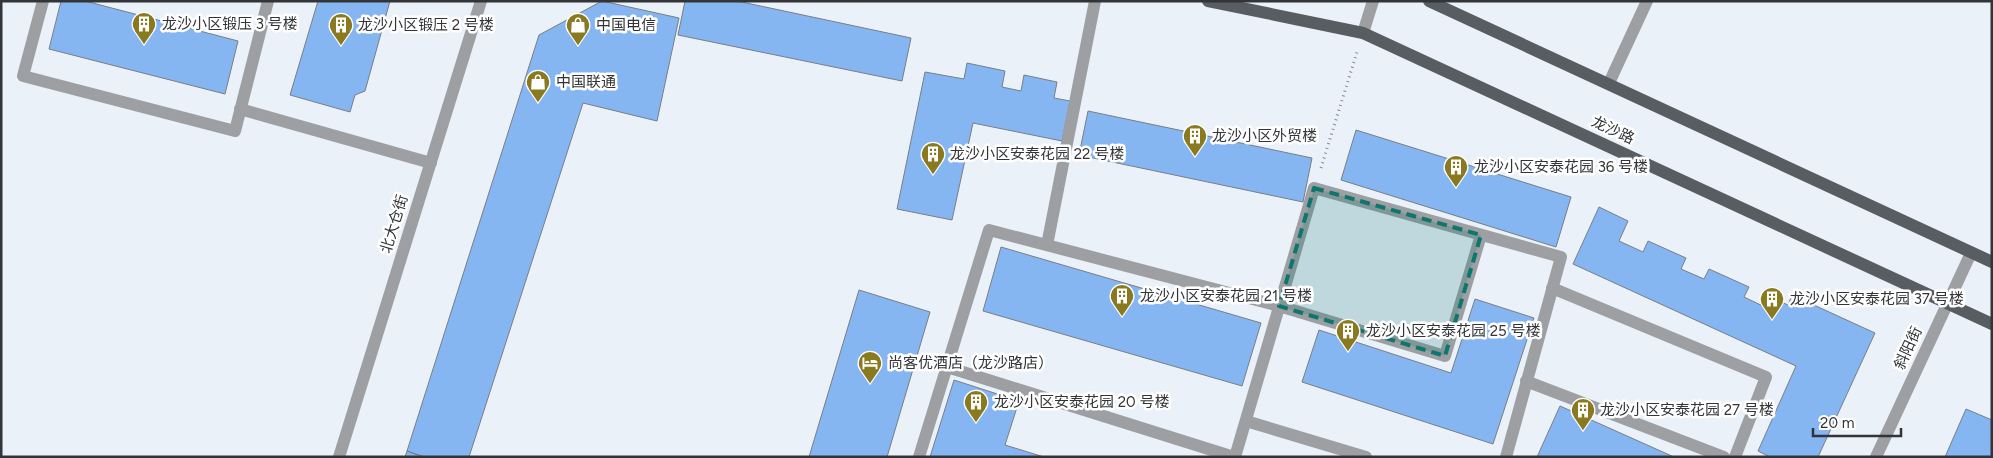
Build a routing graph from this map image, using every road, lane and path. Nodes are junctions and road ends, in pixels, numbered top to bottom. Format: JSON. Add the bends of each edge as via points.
{"nodes":[{"id":1,"x":43,"y":1,"type":"edge"},
{"id":2,"x":268,"y":1,"type":"edge"},
{"id":3,"x":481,"y":1,"type":"edge"},
{"id":4,"x":1095,"y":1,"type":"edge"},
{"id":5,"x":1208,"y":1,"type":"edge"},
{"id":6,"x":1373,"y":1,"type":"edge"},
{"id":7,"x":1429,"y":1,"type":"edge"},
{"id":8,"x":1647,"y":1,"type":"edge"},
{"id":9,"x":1363,"y":32,"type":"junction"},
{"id":10,"x":1609,"y":83,"type":"junction"},
{"id":11,"x":240,"y":109,"type":"junction"},
{"id":12,"x":431,"y":163,"type":"junction"},
{"id":13,"x":1314,"y":188,"type":"junction"},
{"id":14,"x":1481,"y":234,"type":"junction"},
{"id":15,"x":1047,"y":245,"type":"junction"},
{"id":16,"x":1971,"y":253,"type":"junction"},
{"id":17,"x":1992,"y":262,"type":"edge"},
{"id":18,"x":1552,"y":288,"type":"junction"},
{"id":19,"x":1947,"y":303,"type":"junction"},
{"id":20,"x":1279,"y":306,"type":"junction"},
{"id":21,"x":1992,"y":324,"type":"edge"},
{"id":22,"x":947,"y":367,"type":"junction"},
{"id":23,"x":1526,"y":381,"type":"junction"},
{"id":24,"x":1246,"y":421,"type":"junction"},
{"id":25,"x":339,"y":457,"type":"edge"},
{"id":26,"x":920,"y":457,"type":"edge"},
{"id":27,"x":1234,"y":457,"type":"edge"},
{"id":28,"x":1366,"y":457,"type":"edge"},
{"id":29,"x":1506,"y":457,"type":"edge"},
{"id":30,"x":1724,"y":457,"type":"edge"},
{"id":31,"x":1735,"y":457,"type":"edge"},
{"id":32,"x":1876,"y":457,"type":"edge"}],
"edges":[{"from":1,"to":11,"type":"street","via":[[23,76],[235,131]]},
{"from":2,"to":11,"type":"street"},
{"from":3,"to":12,"type":"street","name":"北大仓街"},
{"from":4,"to":15,"type":"street"},
{"from":5,"to":9,"type":"main road","name":"龙沙路"},
{"from":6,"to":9,"type":"street"},
{"from":7,"to":10,"type":"main road"},
{"from":8,"to":10,"type":"street"},
{"from":9,"to":13,"type":"path"},
{"from":9,"to":19,"type":"main road","name":"龙沙路"},
{"from":10,"to":16,"type":"main road"},
{"from":11,"to":12,"type":"street"},
{"from":12,"to":25,"type":"street","name":"北大仓街"},
{"from":13,"to":14,"type":"street"},
{"from":13,"to":20,"type":"street"},
{"from":14,"to":18,"type":"street","via":[[1561,257]]},
{"from":14,"to":20,"type":"street","via":[[1444,356]]},
{"from":15,"to":20,"type":"street"},
{"from":15,"to":22,"type":"street","via":[[989,230]]},
{"from":16,"to":17,"type":"main road"},
{"from":16,"to":19,"type":"street","name":"斜阳街"},
{"from":18,"to":23,"type":"street"},
{"from":18,"to":31,"type":"street","via":[[1766,377]]},
{"from":19,"to":21,"type":"main road","name":"龙沙路"},
{"from":19,"to":32,"type":"street","name":"斜阳街"},
{"from":20,"to":24,"type":"street"},
{"from":22,"to":26,"type":"street"},
{"from":22,"to":27,"type":"street"},
{"from":23,"to":29,"type":"street"},
{"from":23,"to":30,"type":"street"},
{"from":24,"to":27,"type":"street"},
{"from":24,"to":28,"type":"street"}]}
